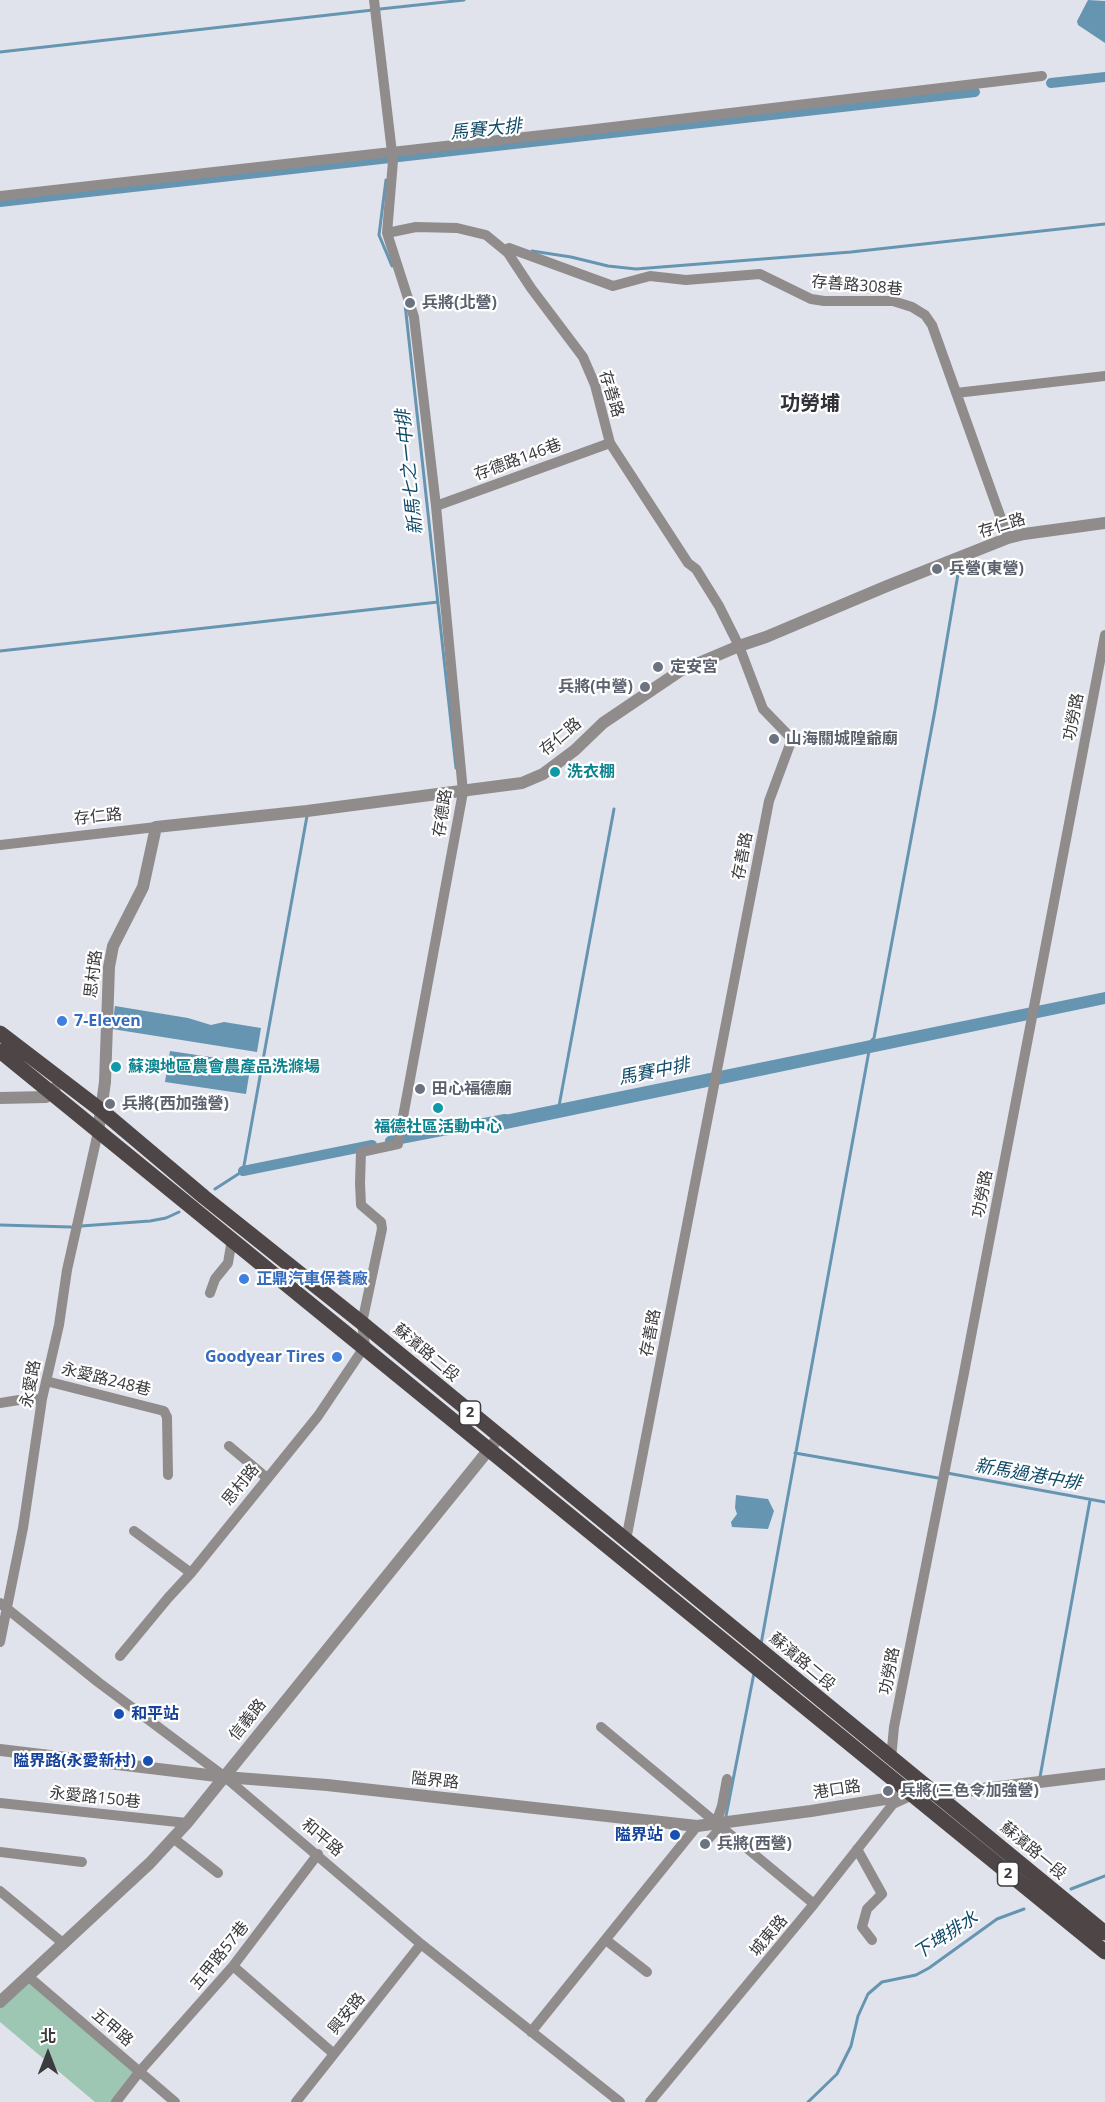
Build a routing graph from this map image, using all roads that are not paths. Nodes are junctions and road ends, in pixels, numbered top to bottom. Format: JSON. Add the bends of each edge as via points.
{"nodes":[{"id":1,"x":374,"y":0,"type":"edge"},
{"id":2,"x":1042,"y":76,"type":"dead end"},
{"id":3,"x":392,"y":156,"type":"junction"},
{"id":4,"x":0,"y":196,"type":"edge"},
{"id":5,"x":387,"y":233,"type":"junction"},
{"id":6,"x":508,"y":253,"type":"junction"},
{"id":7,"x":1105,"y":376,"type":"edge"},
{"id":8,"x":956,"y":393,"type":"junction"},
{"id":9,"x":610,"y":443,"type":"junction"},
{"id":10,"x":436,"y":506,"type":"junction"},
{"id":11,"x":1105,"y":523,"type":"edge"},
{"id":12,"x":1008,"y":538,"type":"junction"},
{"id":13,"x":1105,"y":635,"type":"edge"},
{"id":14,"x":739,"y":646,"type":"junction"},
{"id":15,"x":463,"y":792,"type":"junction"},
{"id":16,"x":156,"y":827,"type":"junction"},
{"id":17,"x":0,"y":845,"type":"edge"},
{"id":18,"x":0,"y":1033,"type":"edge"},
{"id":19,"x":0,"y":1051,"type":"edge"},
{"id":20,"x":56,"y":1087,"type":"junction"},
{"id":21,"x":0,"y":1098,"type":"edge"},
{"id":22,"x":102,"y":1111,"type":"junction"},
{"id":23,"x":98,"y":1132,"type":"junction"},
{"id":24,"x":232,"y":1239,"type":"junction"},
{"id":25,"x":210,"y":1293,"type":"dead end"},
{"id":26,"x":362,"y":1323,"type":"junction"},
{"id":27,"x":365,"y":1346,"type":"junction"},
{"id":28,"x":46,"y":1381,"type":"junction"},
{"id":29,"x":42,"y":1399,"type":"junction"},
{"id":30,"x":0,"y":1403,"type":"edge"},
{"id":31,"x":499,"y":1437,"type":"junction"},
{"id":32,"x":230,"y":1446,"type":"dead end"},
{"id":33,"x":489,"y":1449,"type":"junction"},
{"id":34,"x":168,"y":1475,"type":"dead end"},
{"id":35,"x":267,"y":1478,"type":"junction"},
{"id":36,"x":134,"y":1532,"type":"dead end"},
{"id":37,"x":626,"y":1540,"type":"junction"},
{"id":38,"x":191,"y":1573,"type":"junction"},
{"id":39,"x":3,"y":1605,"type":"edge"},
{"id":40,"x":0,"y":1642,"type":"edge"},
{"id":41,"x":120,"y":1656,"type":"dead end"},
{"id":42,"x":601,"y":1727,"type":"dead end"},
{"id":43,"x":0,"y":1750,"type":"edge"},
{"id":44,"x":891,"y":1759,"type":"junction"},
{"id":45,"x":1105,"y":1774,"type":"edge"},
{"id":46,"x":225,"y":1777,"type":"junction"},
{"id":47,"x":727,"y":1779,"type":"dead end"},
{"id":48,"x":913,"y":1794,"type":"junction"},
{"id":49,"x":938,"y":1796,"type":"junction"},
{"id":50,"x":0,"y":1803,"type":"edge"},
{"id":51,"x":187,"y":1823,"type":"junction"},
{"id":52,"x":718,"y":1825,"type":"junction"},
{"id":53,"x":697,"y":1826,"type":"junction"},
{"id":54,"x":173,"y":1838,"type":"junction"},
{"id":55,"x":706,"y":1842,"type":"dead end"},
{"id":56,"x":857,"y":1849,"type":"junction"},
{"id":57,"x":0,"y":1852,"type":"edge"},
{"id":58,"x":318,"y":1854,"type":"junction"},
{"id":59,"x":82,"y":1862,"type":"dead end"},
{"id":60,"x":218,"y":1872,"type":"dead end"},
{"id":61,"x":0,"y":1891,"type":"edge"},
{"id":62,"x":814,"y":1904,"type":"junction"},
{"id":63,"x":606,"y":1940,"type":"junction"},
{"id":64,"x":872,"y":1940,"type":"dead end"},
{"id":65,"x":1104,"y":1943,"type":"edge"},
{"id":66,"x":64,"y":1944,"type":"junction"},
{"id":67,"x":422,"y":1944,"type":"junction"},
{"id":68,"x":233,"y":1966,"type":"junction"},
{"id":69,"x":647,"y":1972,"type":"dead end"},
{"id":70,"x":29,"y":1977,"type":"junction"},
{"id":71,"x":0,"y":2002,"type":"edge"},
{"id":72,"x":531,"y":2032,"type":"junction"},
{"id":73,"x":334,"y":2054,"type":"junction"},
{"id":74,"x":140,"y":2071,"type":"junction"},
{"id":75,"x":116,"y":2102,"type":"edge"},
{"id":76,"x":175,"y":2102,"type":"edge"},
{"id":77,"x":296,"y":2102,"type":"edge"},
{"id":78,"x":620,"y":2102,"type":"edge"},
{"id":79,"x":650,"y":2102,"type":"edge"}],
"edges":[{"from":1,"to":3,"type":"street"},
{"from":2,"to":3,"type":"street"},
{"from":3,"to":4,"type":"street"},
{"from":3,"to":5,"type":"street"},
{"from":5,"to":6,"type":"street","via":[[416,227],[457,228],[486,235]]},
{"from":5,"to":10,"type":"street","name":"存德路","via":[[414,317]]},
{"from":6,"to":8,"type":"street","name":"存善路308巷","via":[[509,248],[613,286],[650,276],[686,280],[760,274],[824,302],[893,301],[912,307],[932,325]]},
{"from":6,"to":9,"type":"street","name":"存善路","via":[[583,357],[595,385]]},
{"from":7,"to":8,"type":"street"},
{"from":8,"to":12,"type":"street","name":"存善路308巷"},
{"from":9,"to":10,"type":"street","name":"存德路146巷"},
{"from":9,"to":14,"type":"street","name":"存善路","via":[[688,563],[696,569]]},
{"from":10,"to":15,"type":"street","name":"存德路"},
{"from":11,"to":12,"type":"street","name":"存仁路"},
{"from":12,"to":14,"type":"street","name":"存仁路"},
{"from":13,"to":44,"type":"street","name":"功勞路","via":[[894,1727]]},
{"from":14,"to":15,"type":"street","name":"存仁路","via":[[680,671],[603,723],[543,774],[522,783]]},
{"from":14,"to":37,"type":"street","name":"存善路","via":[[763,709],[792,739],[769,801]]},
{"from":15,"to":16,"type":"street","name":"存仁路"},
{"from":15,"to":26,"type":"street","name":"存德路","via":[[398,1144],[362,1152],[361,1205],[381,1222],[382,1229]]},
{"from":16,"to":17,"type":"street","name":"存仁路"},
{"from":16,"to":22,"type":"street","name":"思村路","via":[[143,888],[113,946],[109,967]]},
{"from":18,"to":20,"type":"main road","name":"蘇濱路二段","number":"2"},
{"from":19,"to":20,"type":"main road","name":"蘇濱路二段","number":"2"},
{"from":20,"to":21,"type":"street","via":[[46,1097]]},
{"from":20,"to":22,"type":"main road","name":"蘇濱路二段","number":"2"},
{"from":20,"to":23,"type":"main road","name":"蘇濱路二段","number":"2"},
{"from":22,"to":23,"type":"street","name":"思村路"},
{"from":22,"to":26,"type":"main road","name":"蘇濱路二段","number":"2"},
{"from":23,"to":24,"type":"main road","name":"蘇濱路二段","number":"2"},
{"from":23,"to":28,"type":"street","name":"永愛路"},
{"from":24,"to":25,"type":"street","via":[[228,1263],[214,1279]]},
{"from":24,"to":27,"type":"main road","name":"蘇濱路二段","number":"2"},
{"from":26,"to":27,"type":"street"},
{"from":26,"to":31,"type":"main road","name":"蘇濱路二段","number":"2"},
{"from":27,"to":33,"type":"main road","name":"蘇濱路二段","number":"2"},
{"from":27,"to":35,"type":"street","name":"思村路","via":[[318,1416]]},
{"from":28,"to":29,"type":"street","name":"永愛路"},
{"from":28,"to":34,"type":"street","name":"永愛路248巷","via":[[164,1411]]},
{"from":29,"to":30,"type":"street"},
{"from":29,"to":39,"type":"street","name":"永愛路","via":[[23,1528]]},
{"from":31,"to":33,"type":"street","name":"信義路"},
{"from":31,"to":37,"type":"main road","name":"蘇濱路二段","number":"2"},
{"from":32,"to":35,"type":"street"},
{"from":33,"to":46,"type":"street","name":"信義路"},
{"from":33,"to":48,"type":"main road","name":"蘇濱路二段","number":"2"},
{"from":35,"to":38,"type":"street","name":"思村路"},
{"from":36,"to":38,"type":"street"},
{"from":37,"to":44,"type":"main road","name":"蘇濱路二段","number":"2"},
{"from":38,"to":41,"type":"street","name":"思村路"},
{"from":39,"to":40,"type":"street","name":"永愛路"},
{"from":39,"to":46,"type":"street","name":"和平路"},
{"from":42,"to":52,"type":"street"},
{"from":43,"to":46,"type":"street","name":"隘界路"},
{"from":44,"to":49,"type":"main road","name":"蘇濱路二段","number":"2"},
{"from":45,"to":49,"type":"street","name":"港口路"},
{"from":46,"to":51,"type":"street","name":"信義路"},
{"from":46,"to":53,"type":"street","name":"隘界路"},
{"from":46,"to":58,"type":"street","name":"和平路"},
{"from":47,"to":52,"type":"street"},
{"from":48,"to":49,"type":"street","name":"港口路"},
{"from":48,"to":52,"type":"street","name":"港口路"},
{"from":48,"to":56,"type":"street","name":"城東路","via":[[893,1804]]},
{"from":48,"to":65,"type":"main road","name":"蘇濱路一段","number":"2"},
{"from":49,"to":65,"type":"main road","name":"蘇濱路一段","number":"2"},
{"from":50,"to":51,"type":"street","name":"永愛路150巷"},
{"from":51,"to":54,"type":"street","name":"信義路"},
{"from":52,"to":53,"type":"street","name":"隘界路"},
{"from":52,"to":55,"type":"street"},
{"from":52,"to":62,"type":"street"},
{"from":53,"to":63,"type":"street"},
{"from":54,"to":60,"type":"street"},
{"from":54,"to":66,"type":"street","name":"信義路"},
{"from":56,"to":62,"type":"street","name":"城東路"},
{"from":56,"to":64,"type":"street","via":[[882,1894],[867,1909],[862,1927]]},
{"from":57,"to":59,"type":"street"},
{"from":58,"to":67,"type":"street","name":"和平路"},
{"from":58,"to":68,"type":"street","name":"五甲路57巷"},
{"from":61,"to":66,"type":"street"},
{"from":62,"to":79,"type":"street","name":"城東路"},
{"from":63,"to":69,"type":"street"},
{"from":63,"to":72,"type":"street"},
{"from":66,"to":70,"type":"street","name":"信義路"},
{"from":67,"to":72,"type":"street","name":"和平路"},
{"from":67,"to":73,"type":"street","name":"興安路"},
{"from":68,"to":73,"type":"street"},
{"from":68,"to":74,"type":"street","name":"五甲路57巷"},
{"from":70,"to":71,"type":"street","name":"信義路"},
{"from":70,"to":74,"type":"street","name":"五甲路"},
{"from":72,"to":78,"type":"street","name":"和平路"},
{"from":73,"to":77,"type":"street","name":"興安路"},
{"from":74,"to":75,"type":"street","name":"五甲路57巷"},
{"from":74,"to":76,"type":"street","name":"五甲路"}]}
